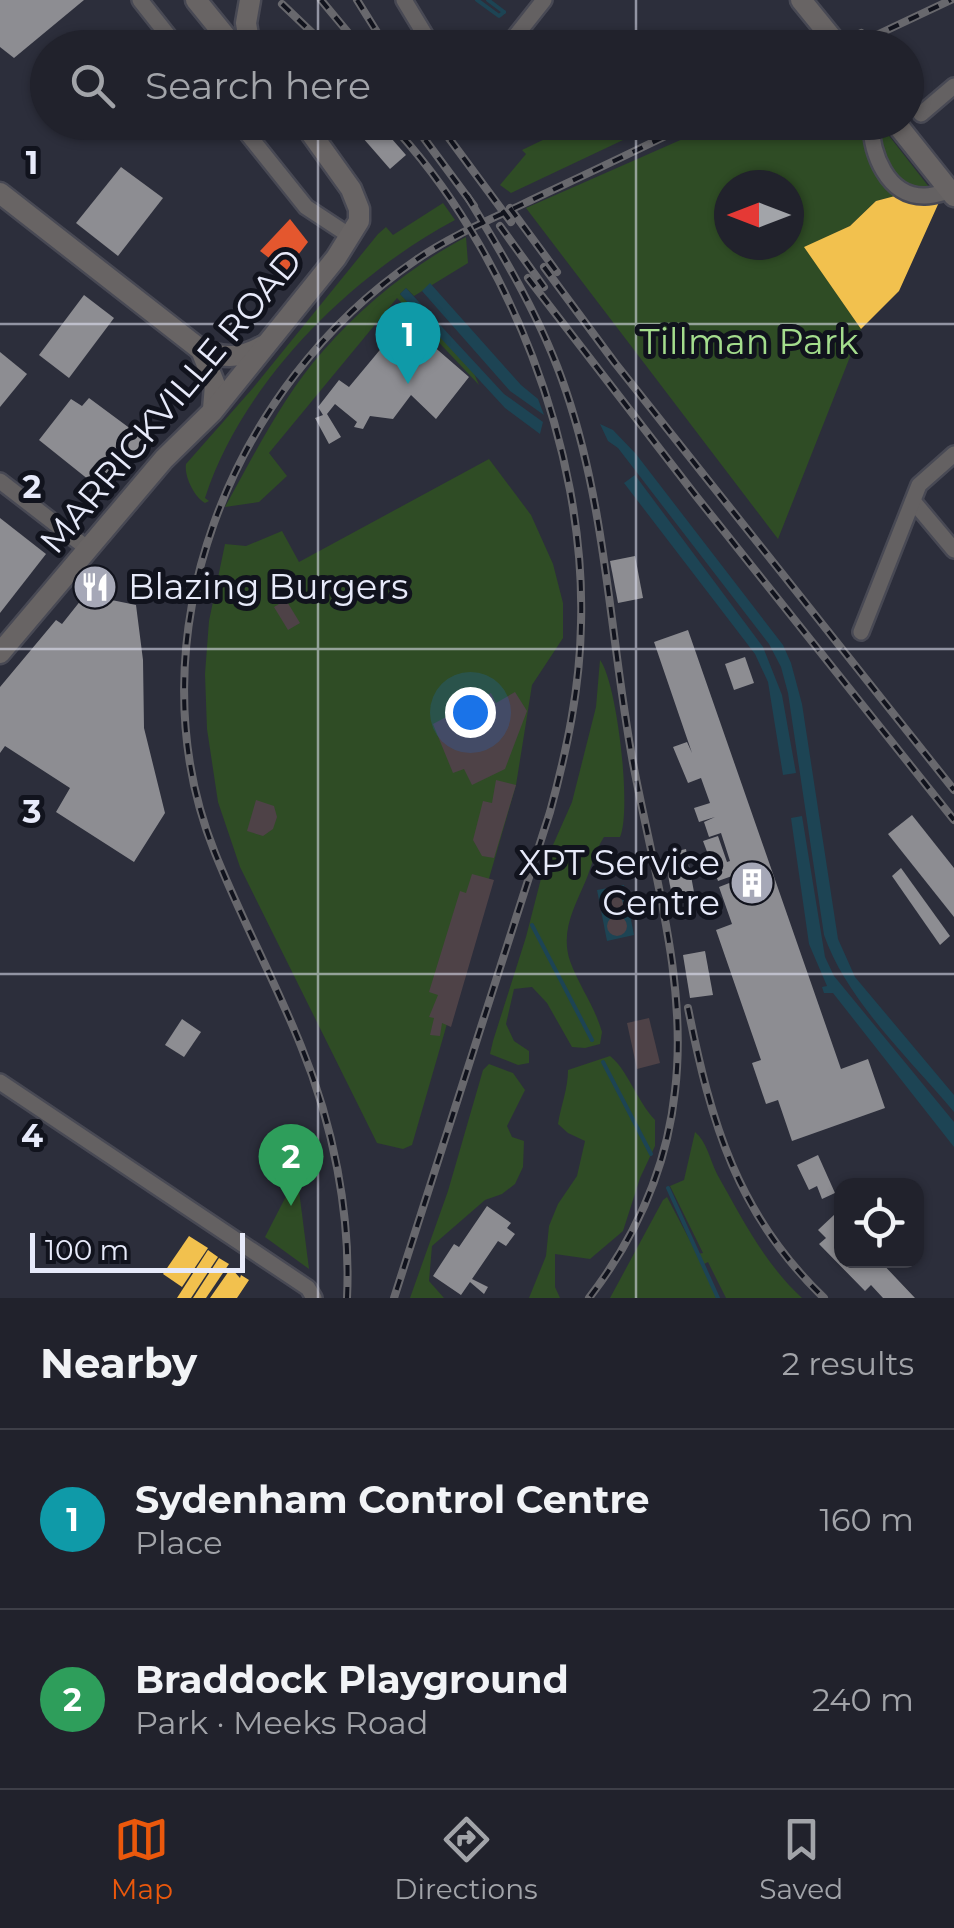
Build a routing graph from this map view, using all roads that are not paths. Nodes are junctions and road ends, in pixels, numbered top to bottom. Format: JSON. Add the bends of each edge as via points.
{"nodes":[{"id":1,"x":140,"y":0,"type":"edge"},
{"id":2,"x":196,"y":0,"type":"edge"},
{"id":3,"x":250,"y":0,"type":"edge"},
{"id":4,"x":404,"y":0,"type":"edge"},
{"id":5,"x":544,"y":0,"type":"edge"},
{"id":6,"x":801,"y":0,"type":"edge"},
{"id":7,"x":164,"y":30,"type":"edge"},
{"id":8,"x":220,"y":30,"type":"edge"},
{"id":9,"x":247,"y":30,"type":"edge"},
{"id":10,"x":422,"y":30,"type":"edge"},
{"id":11,"x":520,"y":30,"type":"edge"},
{"id":12,"x":825,"y":30,"type":"edge"},
{"id":13,"x":954,"y":86,"type":"edge"},
{"id":14,"x":924,"y":111,"type":"edge"},
{"id":15,"x":252,"y":140,"type":"edge"},
{"id":16,"x":316,"y":140,"type":"edge"},
{"id":17,"x":873,"y":140,"type":"edge"},
{"id":18,"x":909,"y":140,"type":"edge"},
{"id":19,"x":0,"y":194,"type":"edge"},
{"id":20,"x":952,"y":194,"type":"edge"},
{"id":21,"x":350,"y":236,"type":"junction"},
{"id":22,"x":265,"y":346,"type":"junction"},
{"id":23,"x":201,"y":350,"type":"junction"},
{"id":24,"x":213,"y":411,"type":"junction"},
{"id":25,"x":954,"y":454,"type":"edge"},
{"id":26,"x":0,"y":481,"type":"edge"},
{"id":27,"x":913,"y":501,"type":"junction"},
{"id":28,"x":88,"y":548,"type":"junction"},
{"id":29,"x":954,"y":550,"type":"edge"},
{"id":30,"x":861,"y":632,"type":"dead end"},
{"id":31,"x":0,"y":653,"type":"edge"},
{"id":32,"x":0,"y":1082,"type":"edge"},
{"id":33,"x":314,"y":1298,"type":"edge"}],
"edges":[{"from":1,"to":7,"type":"street"},
{"from":2,"to":8,"type":"main road"},
{"from":3,"to":9,"type":"main road"},
{"from":4,"to":10,"type":"street"},
{"from":5,"to":11,"type":"street"},
{"from":6,"to":12,"type":"main road"},
{"from":13,"to":14,"type":"street"},
{"from":15,"to":21,"type":"street","via":[[306,207]]},
{"from":16,"to":21,"type":"main road","via":[[356,200],[359,220]]},
{"from":17,"to":20,"type":"street","via":[[876,157],[896,185],[910,194]]},
{"from":18,"to":20,"type":"main road"},
{"from":19,"to":23,"type":"main road"},
{"from":21,"to":22,"type":"main road","name":"MARRICKVILLE ROAD"},
{"from":22,"to":23,"type":"main road","via":[[226,357]]},
{"from":22,"to":24,"type":"main road","name":"MARRICKVILLE ROAD"},
{"from":23,"to":24,"type":"main road","via":[[215,385]]},
{"from":24,"to":28,"type":"main road","name":"MARRICKVILLE ROAD"},
{"from":25,"to":27,"type":"street","via":[[919,486]]},
{"from":26,"to":28,"type":"street"},
{"from":27,"to":29,"type":"street"},
{"from":27,"to":30,"type":"street"},
{"from":28,"to":31,"type":"main road","name":"MARRICKVILLE ROAD"},
{"from":32,"to":33,"type":"street","via":[[245,1244]]}]}
